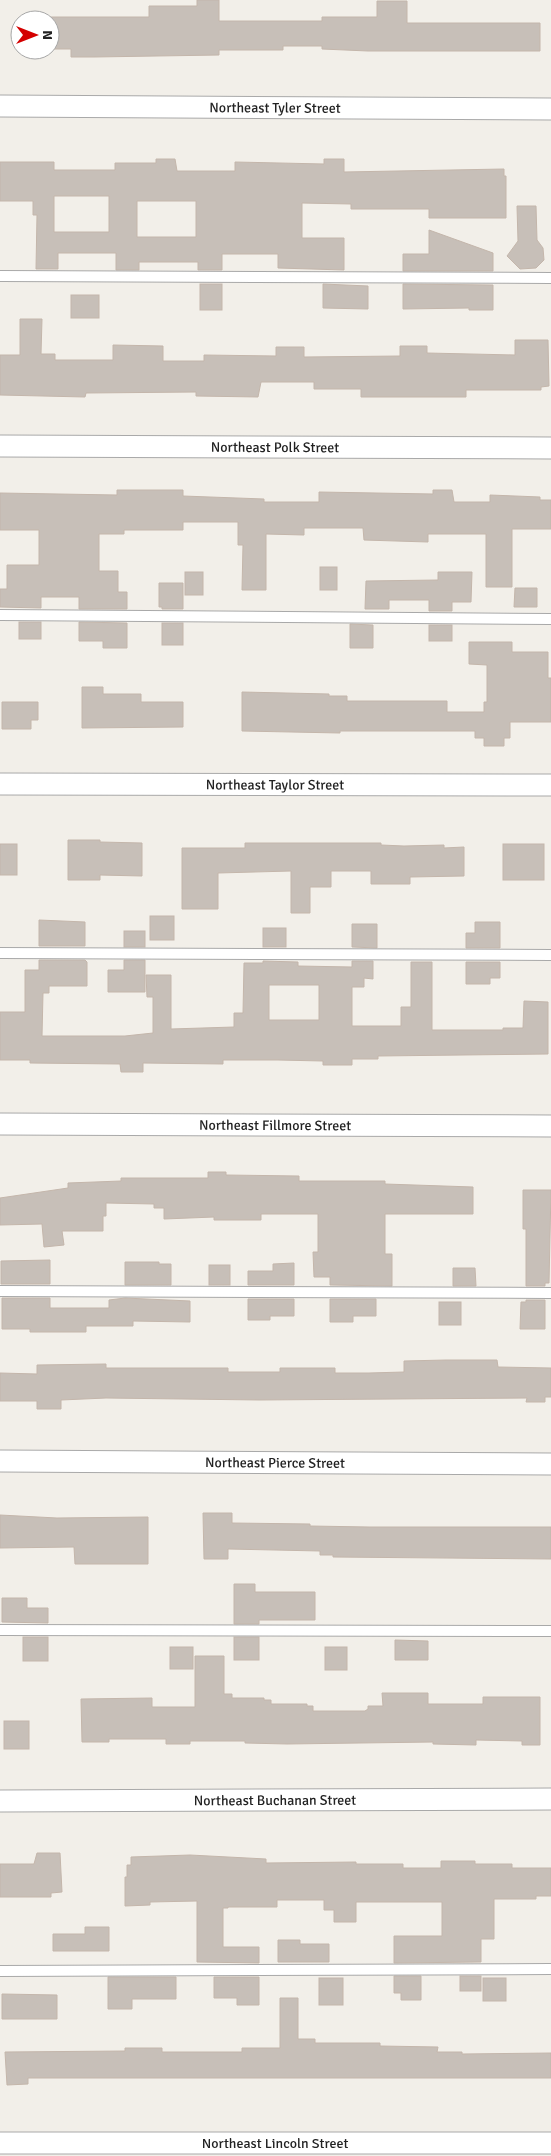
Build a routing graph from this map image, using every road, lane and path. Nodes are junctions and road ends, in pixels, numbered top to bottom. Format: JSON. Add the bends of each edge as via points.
{"nodes":[{"id":1,"x":0,"y":106,"type":"edge"},
{"id":2,"x":551,"y":109,"type":"edge"},
{"id":3,"x":0,"y":276,"type":"edge"},
{"id":4,"x":551,"y":278,"type":"edge"},
{"id":5,"x":0,"y":446,"type":"edge"},
{"id":6,"x":551,"y":448,"type":"edge"},
{"id":7,"x":0,"y":615,"type":"edge"},
{"id":8,"x":551,"y":619,"type":"edge"},
{"id":9,"x":0,"y":784,"type":"edge"},
{"id":10,"x":551,"y":785,"type":"edge"},
{"id":11,"x":0,"y":953,"type":"edge"},
{"id":12,"x":551,"y":954,"type":"edge"},
{"id":13,"x":0,"y":1124,"type":"edge"},
{"id":14,"x":551,"y":1126,"type":"edge"},
{"id":15,"x":0,"y":1291,"type":"edge"},
{"id":16,"x":551,"y":1294,"type":"edge"},
{"id":17,"x":0,"y":1461,"type":"edge"},
{"id":18,"x":551,"y":1464,"type":"edge"},
{"id":19,"x":0,"y":1630,"type":"edge"},
{"id":20,"x":551,"y":1631,"type":"edge"},
{"id":21,"x":551,"y":1799,"type":"edge"},
{"id":22,"x":0,"y":1801,"type":"edge"},
{"id":23,"x":551,"y":1969,"type":"edge"},
{"id":24,"x":0,"y":1970,"type":"edge"},
{"id":25,"x":0,"y":2143,"type":"edge"},
{"id":26,"x":551,"y":2143,"type":"edge"}],
"edges":[{"from":1,"to":2,"type":"street","name":"Northeast Tyler Street"},
{"from":3,"to":4,"type":"lane"},
{"from":5,"to":6,"type":"street","name":"Northeast Polk Street"},
{"from":7,"to":8,"type":"lane"},
{"from":9,"to":10,"type":"street","name":"Northeast Taylor Street"},
{"from":11,"to":12,"type":"lane"},
{"from":13,"to":14,"type":"street","name":"Northeast Fillmore Street"},
{"from":15,"to":16,"type":"lane"},
{"from":17,"to":18,"type":"street","name":"Northeast Pierce Street"},
{"from":19,"to":20,"type":"lane"},
{"from":21,"to":22,"type":"street","name":"Northeast Buchanan Street"},
{"from":23,"to":24,"type":"lane"},
{"from":25,"to":26,"type":"street","name":"Northeast Lincoln Street"}]}
